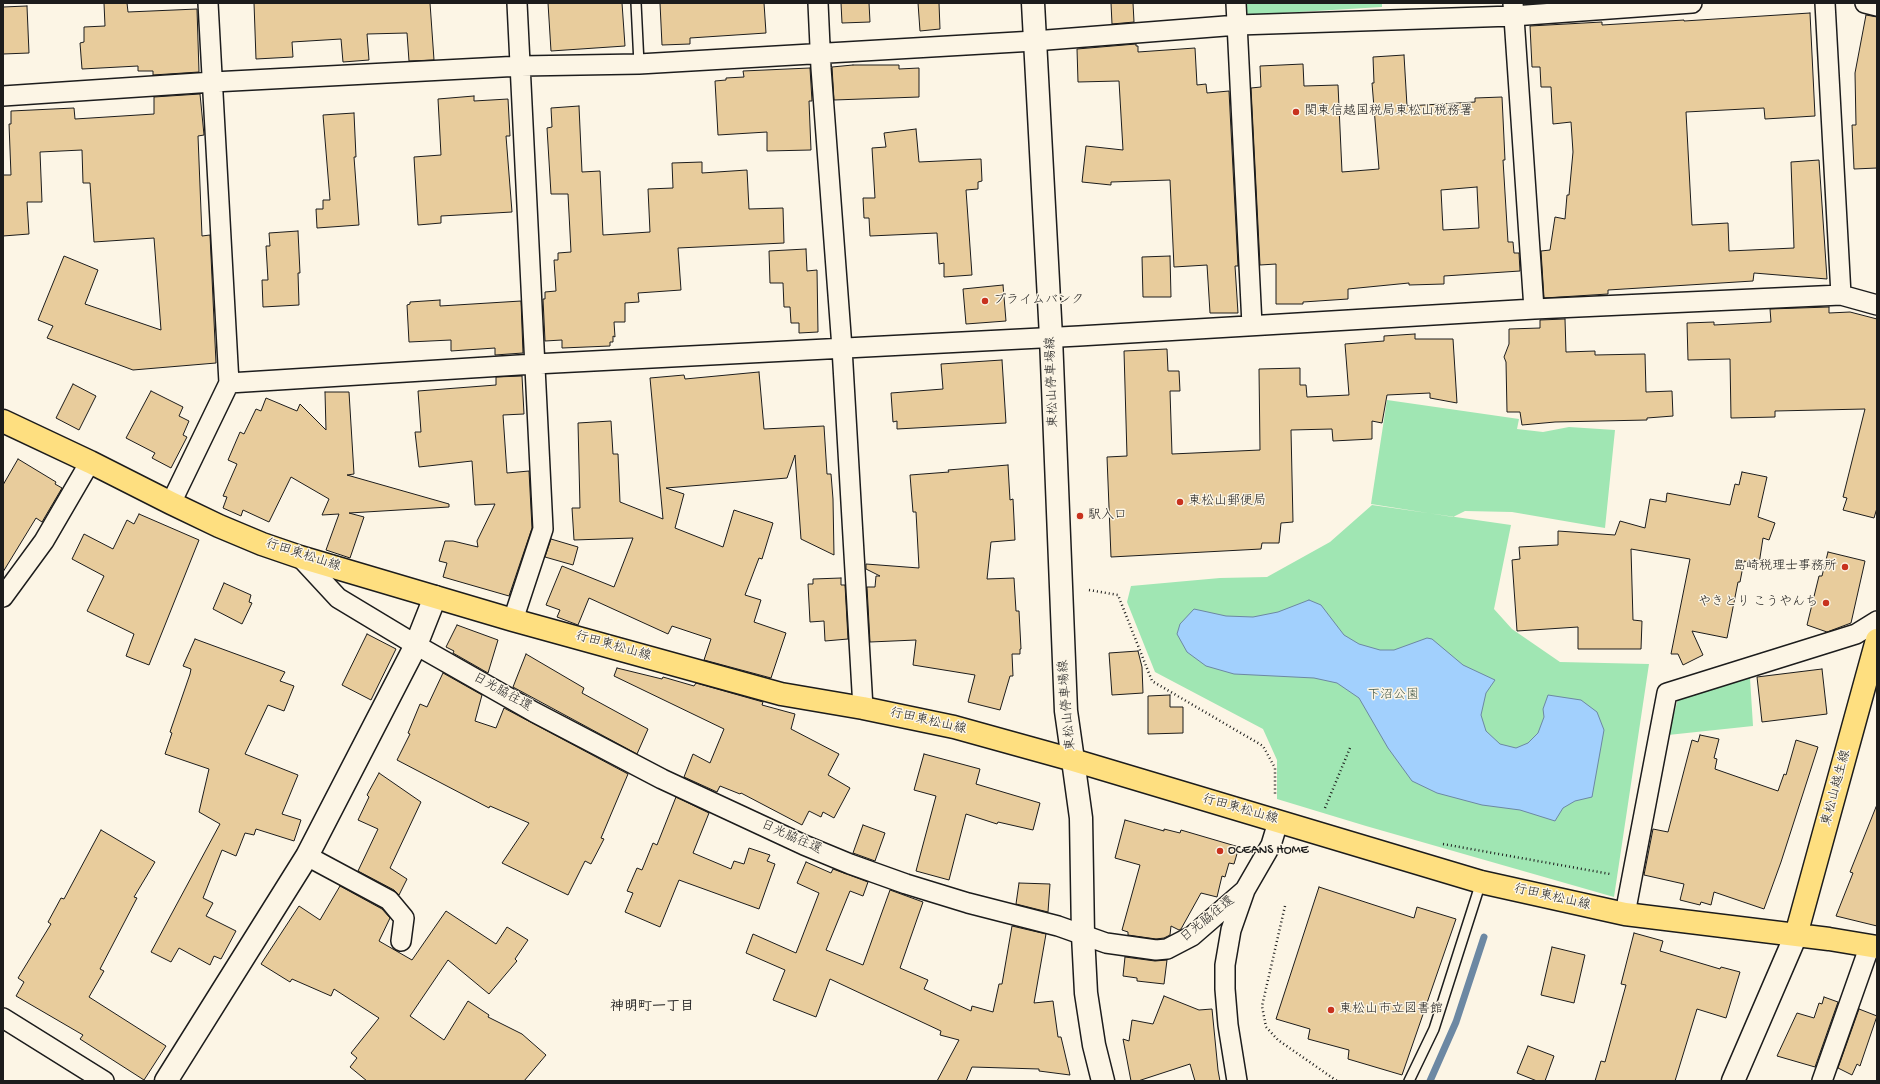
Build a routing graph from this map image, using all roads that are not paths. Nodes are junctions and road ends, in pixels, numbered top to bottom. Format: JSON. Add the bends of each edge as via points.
{"nodes":[{"id":1,"x":208,"y":3,"type":"edge"},
{"id":2,"x":517,"y":3,"type":"edge"},
{"id":3,"x":636,"y":3,"type":"edge"},
{"id":4,"x":818,"y":3,"type":"edge"},
{"id":5,"x":1033,"y":3,"type":"edge"},
{"id":6,"x":1236,"y":3,"type":"edge"},
{"id":7,"x":1692,"y":3,"type":"edge"},
{"id":8,"x":1825,"y":3,"type":"edge"},
{"id":9,"x":1865,"y":3,"type":"edge"},
{"id":10,"x":1877,"y":6,"type":"edge"},
{"id":11,"x":1513,"y":9,"type":"edge"},
{"id":12,"x":1238,"y":25,"type":"junction"},
{"id":13,"x":1034,"y":41,"type":"junction"},
{"id":14,"x":820,"y":53,"type":"junction"},
{"id":15,"x":639,"y":64,"type":"junction"},
{"id":16,"x":521,"y":66,"type":"junction"},
{"id":17,"x":213,"y":82,"type":"junction"},
{"id":18,"x":3,"y":96,"type":"edge"},
{"id":19,"x":1841,"y":295,"type":"junction"},
{"id":20,"x":1877,"y":305,"type":"edge"},
{"id":21,"x":1534,"y":309,"type":"junction"},
{"id":22,"x":1252,"y":325,"type":"junction"},
{"id":23,"x":1051,"y":337,"type":"junction"},
{"id":24,"x":842,"y":348,"type":"junction"},
{"id":25,"x":535,"y":364,"type":"junction"},
{"id":26,"x":229,"y":383,"type":"junction"},
{"id":27,"x":3,"y":421,"type":"edge"},
{"id":28,"x":90,"y":462,"type":"junction"},
{"id":29,"x":170,"y":503,"type":"junction"},
{"id":30,"x":300,"y":557,"type":"junction"},
{"id":31,"x":3,"y":597,"type":"edge"},
{"id":32,"x":435,"y":597,"type":"junction"},
{"id":33,"x":514,"y":620,"type":"junction"},
{"id":34,"x":1877,"y":621,"type":"edge"},
{"id":35,"x":1877,"y":640,"type":"edge"},
{"id":36,"x":416,"y":645,"type":"junction"},
{"id":37,"x":863,"y":708,"type":"junction"},
{"id":38,"x":1073,"y":760,"type":"junction"},
{"id":39,"x":1278,"y":822,"type":"junction"},
{"id":40,"x":308,"y":856,"type":"junction"},
{"id":41,"x":1481,"y":882,"type":"junction"},
{"id":42,"x":1245,"y":890,"type":"junction"},
{"id":43,"x":1625,"y":914,"type":"junction"},
{"id":44,"x":1083,"y":935,"type":"junction"},
{"id":45,"x":1796,"y":935,"type":"junction"},
{"id":46,"x":401,"y":941,"type":"dead end"},
{"id":47,"x":1874,"y":946,"type":"edge"},
{"id":48,"x":3,"y":1018,"type":"edge"},
{"id":49,"x":104,"y":1081,"type":"edge"},
{"id":50,"x":166,"y":1081,"type":"edge"},
{"id":51,"x":1103,"y":1081,"type":"edge"},
{"id":52,"x":1237,"y":1081,"type":"edge"},
{"id":53,"x":1409,"y":1081,"type":"edge"},
{"id":54,"x":1733,"y":1081,"type":"edge"},
{"id":55,"x":1822,"y":1081,"type":"edge"}],
"edges":[{"from":1,"to":17,"type":"street"},
{"from":2,"to":16,"type":"street"},
{"from":3,"to":15,"type":"lane"},
{"from":4,"to":14,"type":"street"},
{"from":5,"to":13,"type":"street","name":"東松山停車場線"},
{"from":6,"to":12,"type":"street"},
{"from":7,"to":11,"type":"street"},
{"from":8,"to":19,"type":"street"},
{"from":9,"to":10,"type":"street"},
{"from":11,"to":12,"type":"street"},
{"from":11,"to":21,"type":"street"},
{"from":12,"to":13,"type":"street"},
{"from":12,"to":22,"type":"street"},
{"from":13,"to":14,"type":"street"},
{"from":13,"to":23,"type":"street","name":"東松山停車場線"},
{"from":14,"to":15,"type":"street"},
{"from":14,"to":24,"type":"street"},
{"from":15,"to":16,"type":"street"},
{"from":16,"to":17,"type":"street"},
{"from":16,"to":25,"type":"street"},
{"from":17,"to":18,"type":"street"},
{"from":17,"to":26,"type":"street"},
{"from":19,"to":20,"type":"street"},
{"from":19,"to":21,"type":"street"},
{"from":21,"to":22,"type":"street"},
{"from":22,"to":23,"type":"street"},
{"from":23,"to":24,"type":"street"},
{"from":23,"to":38,"type":"street","name":"東松山停車場線","via":[[1066,711]]},
{"from":24,"to":25,"type":"street"},
{"from":24,"to":37,"type":"street"},
{"from":25,"to":26,"type":"street"},
{"from":25,"to":33,"type":"street","via":[[544,529]]},
{"from":26,"to":29,"type":"street"},
{"from":27,"to":28,"type":"main road","name":"行田東松山線"},
{"from":28,"to":29,"type":"main road","name":"行田東松山線"},
{"from":28,"to":31,"type":"street","via":[[44,541]]},
{"from":29,"to":30,"type":"main road","name":"行田東松山線","via":[[219,526]]},
{"from":30,"to":32,"type":"main road","name":"行田東松山線"},
{"from":30,"to":36,"type":"street","name":"日光脇往還","via":[[338,598]]},
{"from":32,"to":33,"type":"main road","name":"行田東松山線"},
{"from":32,"to":36,"type":"street"},
{"from":33,"to":37,"type":"main road","name":"行田東松山線","via":[[781,694]]},
{"from":34,"to":43,"type":"street","via":[[1856,634],[1667,693]]},
{"from":35,"to":45,"type":"main road","name":"東松山越生線"},
{"from":36,"to":40,"type":"street"},
{"from":36,"to":44,"type":"street","name":"日光脇往還","via":[[534,712],[662,779],[804,844],[906,884]]},
{"from":37,"to":38,"type":"main road","name":"行田東松山線","via":[[954,727]]},
{"from":38,"to":39,"type":"main road","name":"行田東松山線"},
{"from":38,"to":44,"type":"street","name":"東松山停車場線","via":[[1081,818]]},
{"from":39,"to":41,"type":"main road","name":"行田東松山線"},
{"from":39,"to":42,"type":"street","name":"日光脇往還","via":[[1271,845]]},
{"from":40,"to":46,"type":"street","via":[[389,900],[404,918]]},
{"from":40,"to":50,"type":"street"},
{"from":41,"to":43,"type":"main road","name":"行田東松山線"},
{"from":41,"to":53,"type":"lane","via":[[1434,1029]]},
{"from":42,"to":44,"type":"street","name":"日光脇往還","via":[[1192,936],[1167,949],[1112,944]]},
{"from":42,"to":52,"type":"street","via":[[1231,930],[1225,964],[1228,1025]]},
{"from":43,"to":45,"type":"main road","name":"行田東松山線"},
{"from":44,"to":51,"type":"street","name":"東松山停車場線","via":[[1086,993],[1094,1045]]},
{"from":45,"to":47,"type":"main road","name":"行田東松山線"},
{"from":45,"to":54,"type":"street"},
{"from":47,"to":55,"type":"street"},
{"from":48,"to":49,"type":"street"}]}
